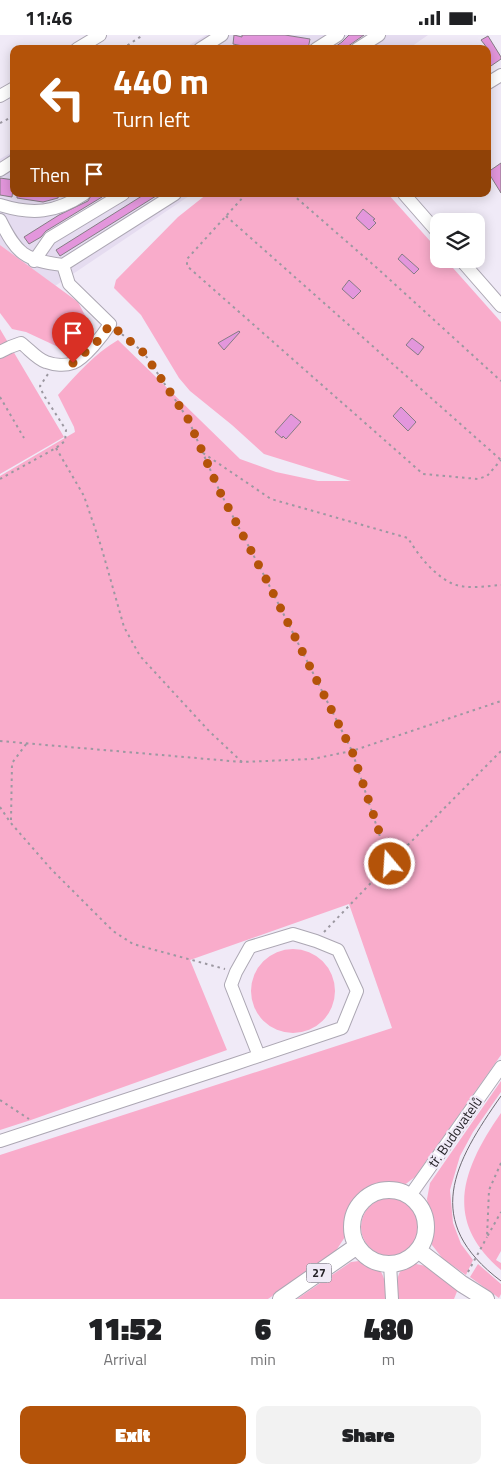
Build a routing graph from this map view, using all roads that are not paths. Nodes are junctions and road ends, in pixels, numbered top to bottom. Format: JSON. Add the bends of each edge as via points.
{"nodes":[{"id":1,"x":100,"y":35,"type":"edge"},
{"id":2,"x":222,"y":35,"type":"edge"},
{"id":3,"x":338,"y":35,"type":"edge"},
{"id":4,"x":379,"y":35,"type":"edge"},
{"id":5,"x":84,"y":45,"type":"edge"},
{"id":6,"x":206,"y":45,"type":"edge"},
{"id":7,"x":322,"y":45,"type":"edge"},
{"id":8,"x":363,"y":45,"type":"edge"},
{"id":9,"x":79,"y":197,"type":"edge"},
{"id":10,"x":118,"y":197,"type":"edge"},
{"id":11,"x":170,"y":197,"type":"edge"},
{"id":12,"x":407,"y":197,"type":"edge"},
{"id":13,"x":0,"y":206,"type":"edge"},
{"id":14,"x":0,"y":219,"type":"edge"},
{"id":15,"x":430,"y":224,"type":"edge"},
{"id":16,"x":34,"y":261,"type":"junction"},
{"id":17,"x":63,"y":265,"type":"junction"},
{"id":18,"x":468,"y":268,"type":"edge"},
{"id":19,"x":501,"y":306,"type":"edge"},
{"id":20,"x":0,"y":352,"type":"edge"},
{"id":21,"x":259,"y":1056,"type":"junction"},
{"id":22,"x":501,"y":1067,"type":"edge"},
{"id":23,"x":0,"y":1141,"type":"edge"},
{"id":24,"x":409,"y":1197,"type":"junction"},
{"id":25,"x":357,"y":1246,"type":"junction"},
{"id":26,"x":418,"y":1250,"type":"junction"},
{"id":27,"x":390,"y":1264,"type":"junction"},
{"id":28,"x":281,"y":1299,"type":"edge"},
{"id":29,"x":392,"y":1299,"type":"edge"},
{"id":30,"x":486,"y":1299,"type":"edge"}],
"edges":[{"from":1,"to":5,"type":"street"},
{"from":2,"to":6,"type":"street"},
{"from":3,"to":7,"type":"street"},
{"from":4,"to":8,"type":"street"},
{"from":9,"to":13,"type":"street","via":[[57,209],[16,210]]},
{"from":10,"to":16,"type":"street","via":[[50,238]]},
{"from":11,"to":17,"type":"street"},
{"from":12,"to":15,"type":"street"},
{"from":14,"to":16,"type":"street","via":[[10,241]]},
{"from":16,"to":17,"type":"street"},
{"from":17,"to":20,"type":"street","via":[[69,284],[110,324],[101,338],[73,363],[60,365],[44,361],[21,343]]},
{"from":18,"to":19,"type":"street"},
{"from":21,"to":21,"type":"street","via":[[342,1028],[357,991],[338,950],[293,934],[250,947],[231,985]]},
{"from":21,"to":23,"type":"street"},
{"from":22,"to":24,"type":"street","name":"tř. Budovatelů"},
{"from":24,"to":25,"type":"main road","via":[[400,1192],[381,1191],[363,1201],[353,1217],[353,1237]]},
{"from":24,"to":26,"type":"main road","via":[[417,1203],[425,1221],[423,1241]]},
{"from":25,"to":27,"type":"main road","via":[[371,1260]]},
{"from":25,"to":28,"type":"main road","number":"27"},
{"from":26,"to":27,"type":"main road","via":[[406,1260]]},
{"from":26,"to":30,"type":"main road"},
{"from":27,"to":29,"type":"street"}]}
